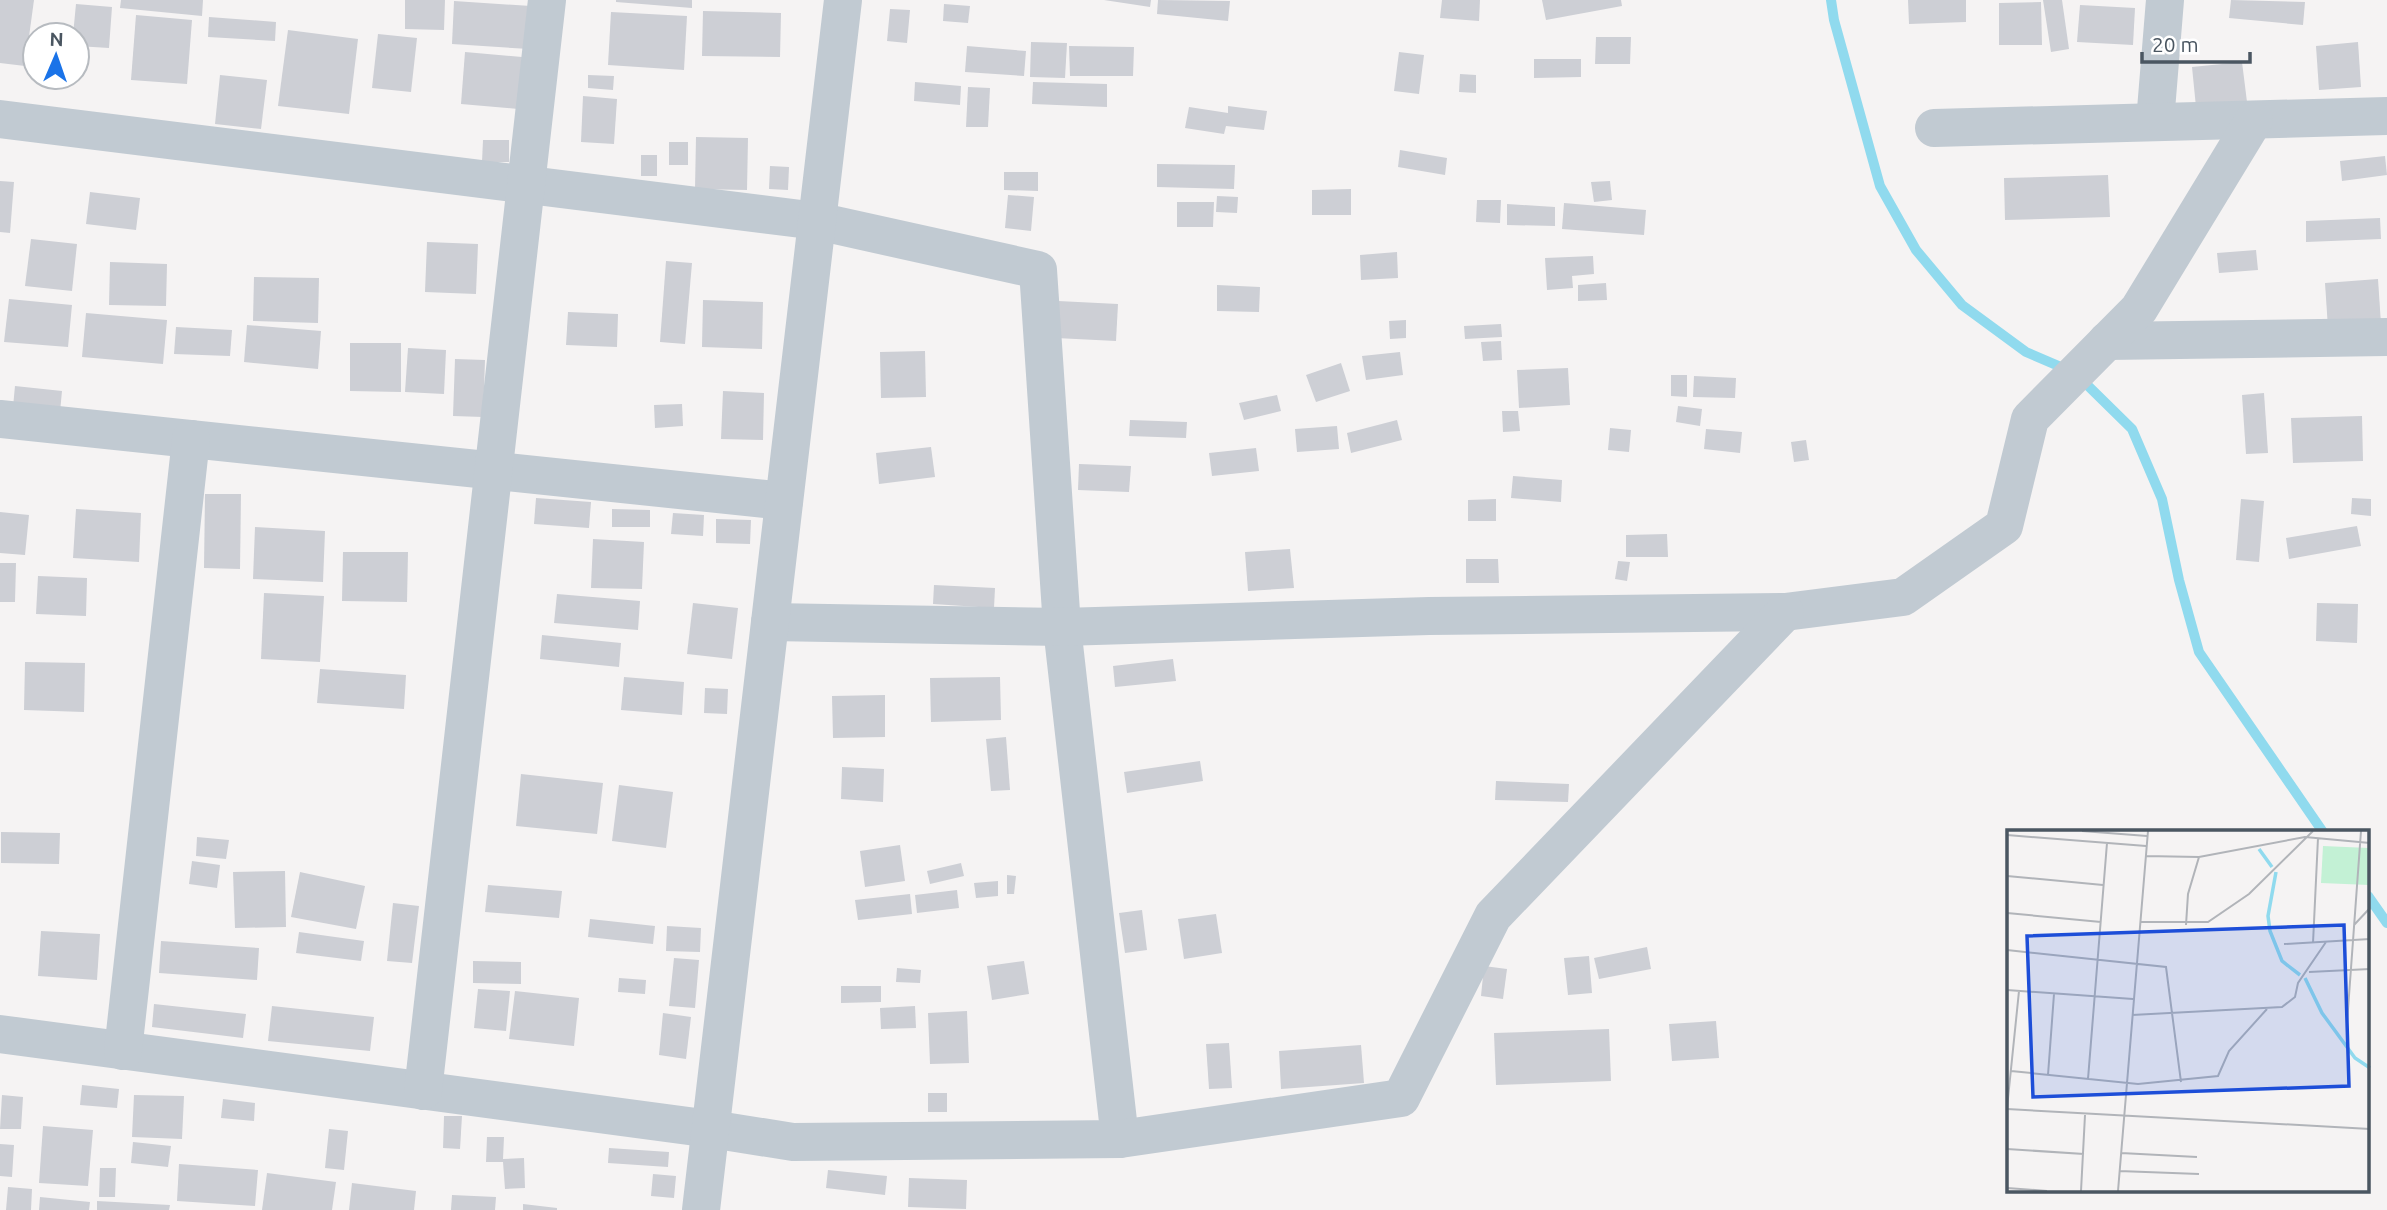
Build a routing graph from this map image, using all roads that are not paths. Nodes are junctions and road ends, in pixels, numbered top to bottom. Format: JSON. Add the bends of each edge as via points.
{"nodes":[{"id":1,"x":547,"y":0,"type":"edge"},
{"id":2,"x":843,"y":0,"type":"edge"},
{"id":3,"x":2165,"y":0,"type":"edge"},
{"id":4,"x":2387,"y":116,"type":"edge"},
{"id":5,"x":0,"y":119,"type":"edge"},
{"id":6,"x":2254,"y":120,"type":"junction"},
{"id":7,"x":2155,"y":122,"type":"junction"},
{"id":8,"x":1934,"y":128,"type":"dead end"},
{"id":9,"x":526,"y":184,"type":"junction"},
{"id":10,"x":817,"y":221,"type":"junction"},
{"id":11,"x":2387,"y":337,"type":"edge"},
{"id":12,"x":2107,"y":341,"type":"junction"},
{"id":13,"x":0,"y":419,"type":"edge"},
{"id":14,"x":191,"y":439,"type":"junction"},
{"id":15,"x":494,"y":471,"type":"junction"},
{"id":16,"x":784,"y":501,"type":"junction"},
{"id":17,"x":1785,"y":612,"type":"junction"},
{"id":18,"x":770,"y":622,"type":"junction"},
{"id":19,"x":1062,"y":627,"type":"junction"},
{"id":20,"x":0,"y":1034,"type":"edge"},
{"id":21,"x":123,"y":1051,"type":"junction"},
{"id":22,"x":423,"y":1091,"type":"junction"},
{"id":23,"x":711,"y":1129,"type":"junction"},
{"id":24,"x":1120,"y":1139,"type":"junction"},
{"id":25,"x":701,"y":1210,"type":"edge"}],
"edges":[{"from":1,"to":9,"type":"street"},
{"from":2,"to":10,"type":"street"},
{"from":3,"to":7,"type":"street"},
{"from":4,"to":6,"type":"street"},
{"from":5,"to":9,"type":"street"},
{"from":6,"to":7,"type":"street"},
{"from":6,"to":12,"type":"street","via":[[2140,309]]},
{"from":7,"to":8,"type":"street"},
{"from":9,"to":10,"type":"street"},
{"from":9,"to":15,"type":"street"},
{"from":10,"to":16,"type":"street"},
{"from":10,"to":19,"type":"street","via":[[1038,270]]},
{"from":11,"to":12,"type":"street"},
{"from":12,"to":17,"type":"street","via":[[2030,419],[2004,526],[1903,597]]},
{"from":13,"to":14,"type":"street"},
{"from":14,"to":15,"type":"street"},
{"from":14,"to":21,"type":"street"},
{"from":15,"to":16,"type":"street"},
{"from":15,"to":22,"type":"street"},
{"from":16,"to":18,"type":"street"},
{"from":17,"to":19,"type":"street"},
{"from":17,"to":24,"type":"street","via":[[1493,916],[1401,1098]]},
{"from":18,"to":19,"type":"street"},
{"from":18,"to":23,"type":"street"},
{"from":19,"to":24,"type":"street"},
{"from":20,"to":21,"type":"street"},
{"from":21,"to":22,"type":"street"},
{"from":22,"to":23,"type":"street"},
{"from":23,"to":24,"type":"street","via":[[793,1142]]},
{"from":23,"to":25,"type":"street"}]}
